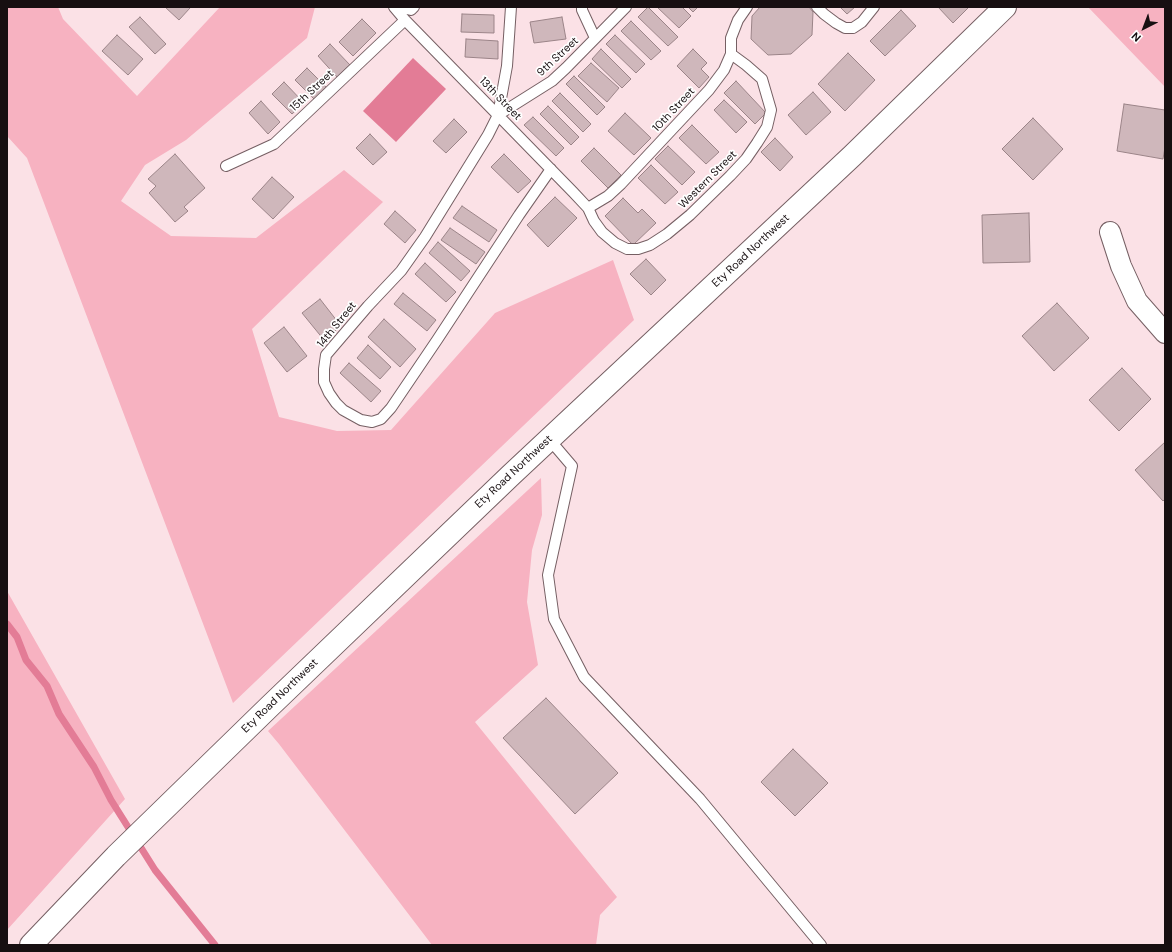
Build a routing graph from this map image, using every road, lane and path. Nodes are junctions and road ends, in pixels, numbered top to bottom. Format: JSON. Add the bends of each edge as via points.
{"nodes":[{"id":1,"x":394,"y":7,"type":"edge"},
{"id":2,"x":398,"y":7,"type":"edge"},
{"id":3,"x":414,"y":7,"type":"edge"},
{"id":4,"x":511,"y":7,"type":"edge"},
{"id":5,"x":582,"y":7,"type":"edge"},
{"id":6,"x":626,"y":7,"type":"edge"},
{"id":7,"x":747,"y":7,"type":"edge"},
{"id":8,"x":817,"y":7,"type":"edge"},
{"id":9,"x":874,"y":7,"type":"edge"},
{"id":10,"x":1005,"y":7,"type":"edge"},
{"id":11,"x":405,"y":20,"type":"junction"},
{"id":12,"x":595,"y":38,"type":"junction"},
{"id":13,"x":730,"y":54,"type":"junction"},
{"id":14,"x":498,"y":115,"type":"junction"},
{"id":15,"x":226,"y":166,"type":"dead end"},
{"id":16,"x":551,"y":169,"type":"junction"},
{"id":17,"x":588,"y":208,"type":"junction"},
{"id":18,"x":1110,"y":232,"type":"dead end"},
{"id":19,"x":1165,"y":333,"type":"edge"},
{"id":20,"x":549,"y":439,"type":"junction"},
{"id":21,"x":31,"y":945,"type":"edge"},
{"id":22,"x":821,"y":945,"type":"edge"}],
"edges":[{"from":1,"to":11,"type":"lane","name":"13th Street"},
{"from":2,"to":3,"type":"lane","via":[[411,10]]},
{"from":4,"to":14,"type":"lane","via":[[507,66]]},
{"from":5,"to":12,"type":"lane"},
{"from":6,"to":12,"type":"lane","name":"9th Street"},
{"from":7,"to":13,"type":"lane","name":"10th Street","via":[[738,20],[731,38]]},
{"from":8,"to":9,"type":"lane","via":[[836,23],[845,28],[853,28],[862,22]]},
{"from":10,"to":20,"type":"street","name":"Ety Road Northwest","via":[[852,156]]},
{"from":11,"to":14,"type":"lane","name":"13th Street"},
{"from":11,"to":15,"type":"lane","name":"15th Street","via":[[274,144]]},
{"from":12,"to":14,"type":"lane","name":"9th Street","via":[[552,81]]},
{"from":13,"to":17,"type":"lane","name":"10th Street","via":[[724,70],[709,90],[608,196]]},
{"from":13,"to":17,"type":"lane","name":"Western Street","via":[[762,79],[771,110],[766,127],[746,159],[690,216],[650,245],[638,249],[627,249],[615,243],[602,232]]},
{"from":14,"to":16,"type":"lane","name":"13th Street"},
{"from":14,"to":16,"type":"lane","name":"14th Street","via":[[429,230],[401,271],[326,355],[324,382],[342,410],[361,420],[372,422],[381,419],[391,408]]},
{"from":16,"to":17,"type":"lane","name":"13th Street"},
{"from":18,"to":19,"type":"street","via":[[1121,266],[1137,301]]},
{"from":20,"to":21,"type":"street","name":"Ety Road Northwest","via":[[127,844]]},
{"from":20,"to":22,"type":"lane","via":[[572,466],[548,575],[554,619],[584,677],[700,799]]}]}
